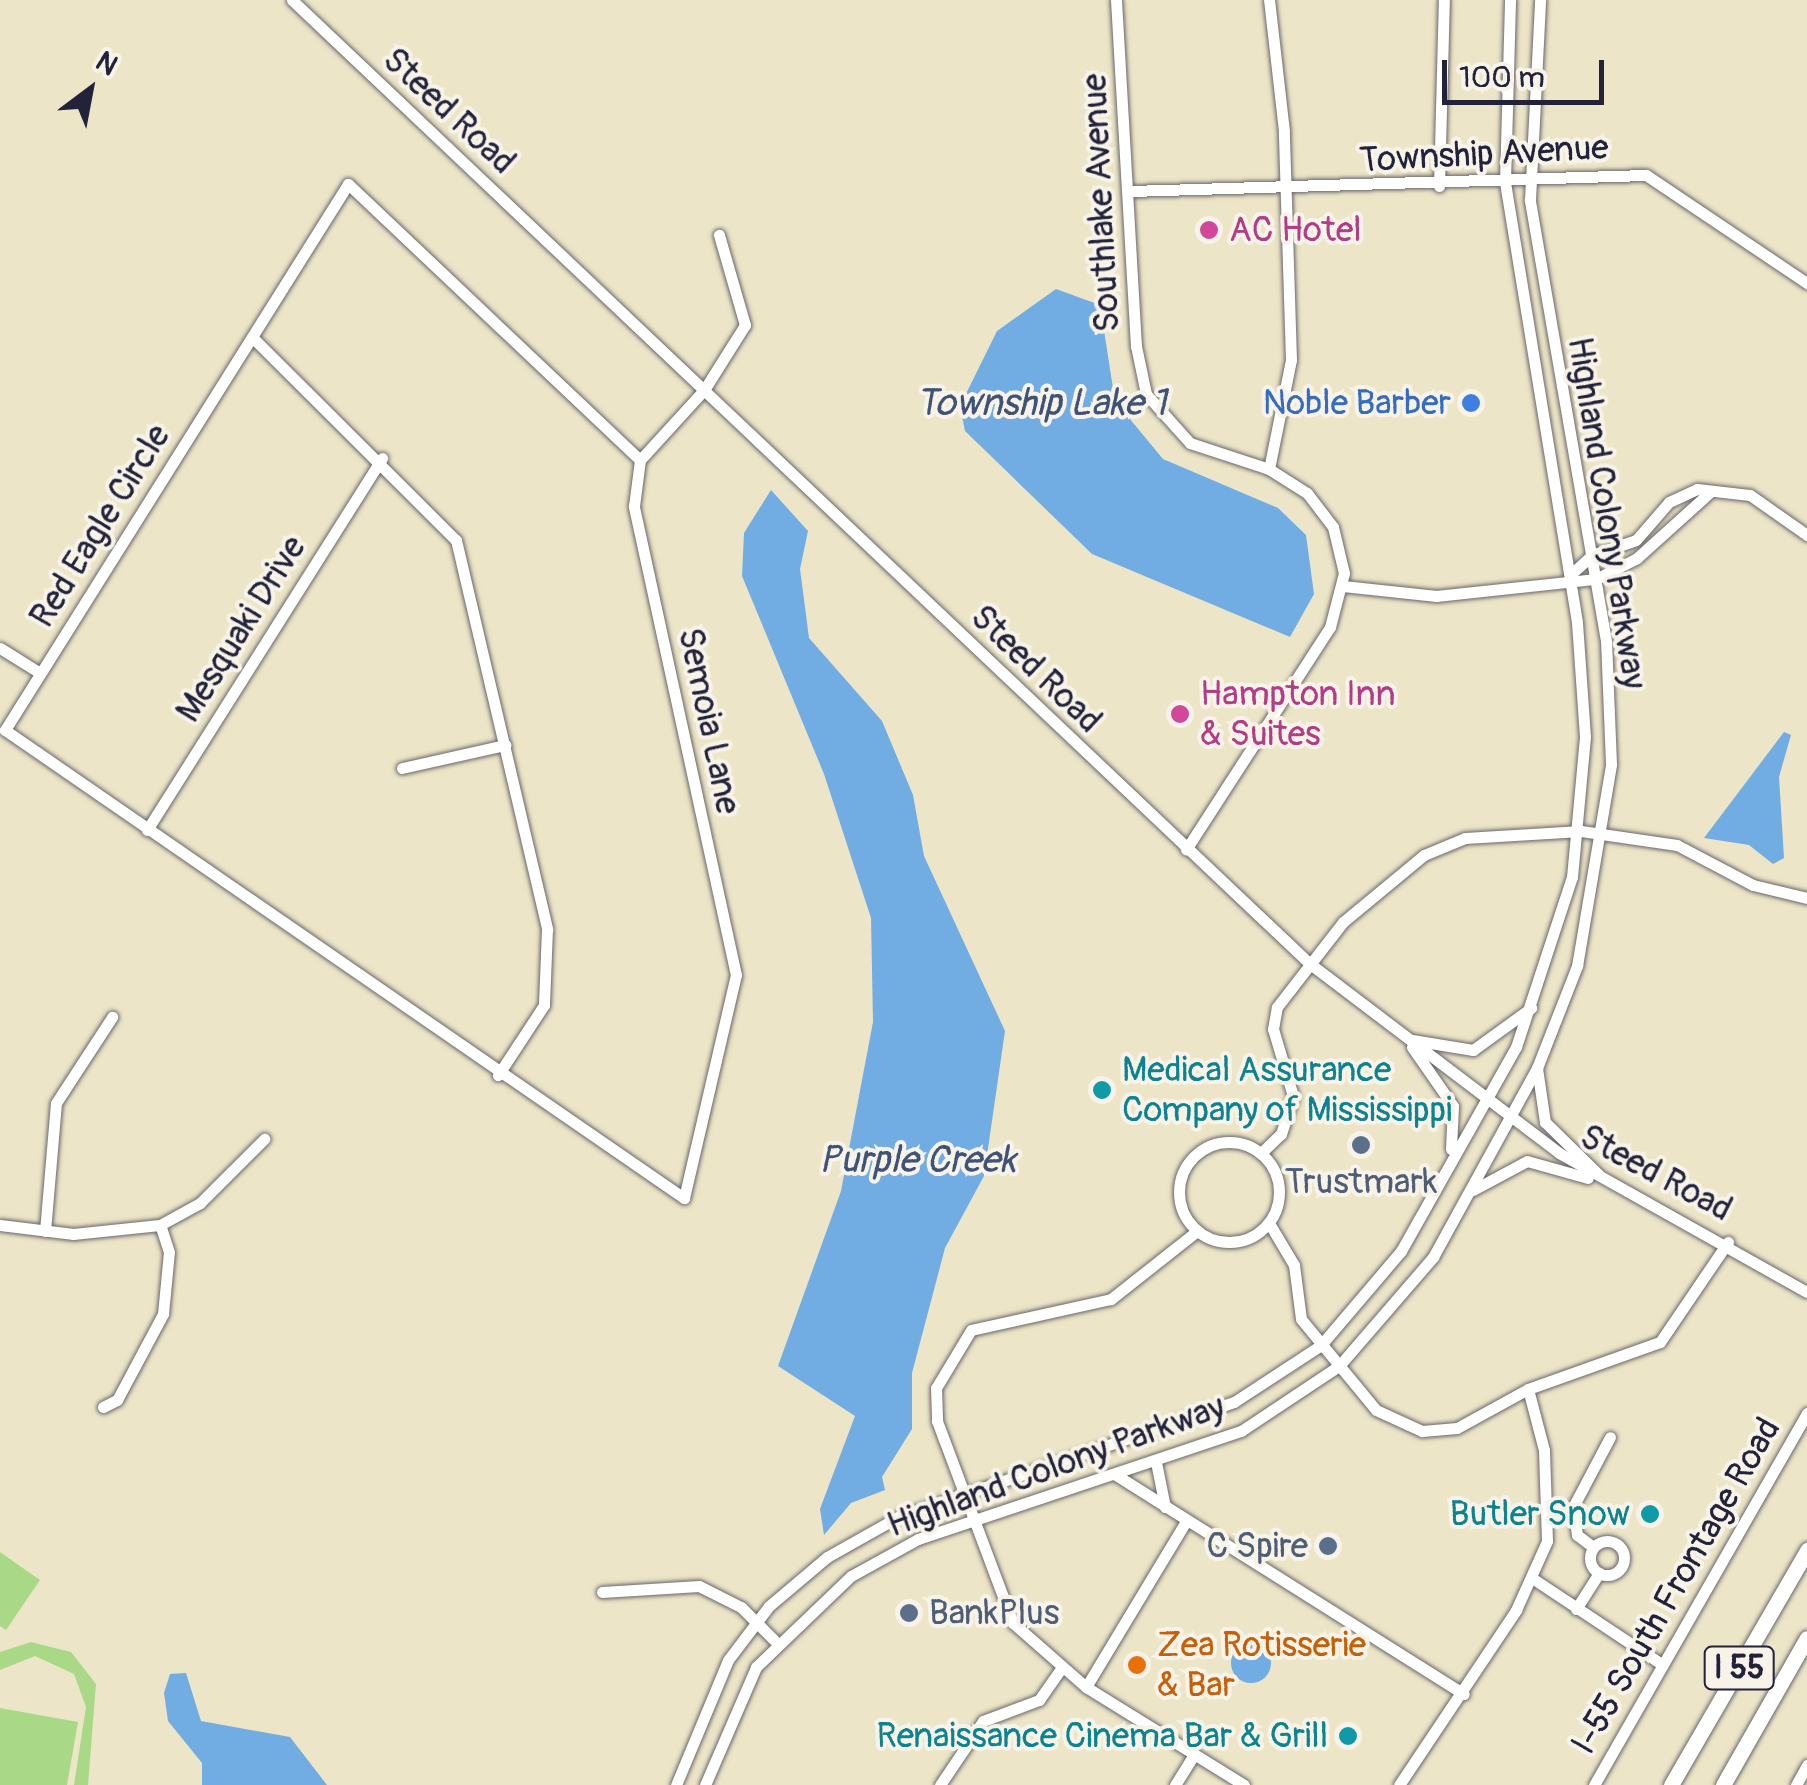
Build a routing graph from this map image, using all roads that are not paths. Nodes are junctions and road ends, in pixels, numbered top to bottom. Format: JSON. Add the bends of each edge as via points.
{"nodes":[{"id":1,"x":292,"y":0,"type":"edge"},
{"id":2,"x":1116,"y":0,"type":"edge"},
{"id":3,"x":1269,"y":0,"type":"edge"},
{"id":4,"x":1444,"y":0,"type":"edge"},
{"id":5,"x":1510,"y":0,"type":"edge"},
{"id":6,"x":1543,"y":0,"type":"edge"},
{"id":7,"x":1505,"y":181,"type":"junction"},
{"id":8,"x":1532,"y":181,"type":"junction"},
{"id":9,"x":1439,"y":186,"type":"junction"},
{"id":10,"x":1288,"y":188,"type":"junction"},
{"id":11,"x":1131,"y":191,"type":"junction"},
{"id":12,"x":719,"y":235,"type":"dead end"},
{"id":13,"x":1807,"y":283,"type":"edge"},
{"id":14,"x":252,"y":337,"type":"junction"},
{"id":15,"x":704,"y":390,"type":"junction"},
{"id":16,"x":382,"y":458,"type":"junction"},
{"id":17,"x":640,"y":460,"type":"junction"},
{"id":18,"x":1268,"y":469,"type":"junction"},
{"id":19,"x":1710,"y":492,"type":"junction"},
{"id":20,"x":1807,"y":534,"type":"edge"},
{"id":21,"x":1592,"y":555,"type":"junction"},
{"id":22,"x":1570,"y":575,"type":"junction"},
{"id":23,"x":1596,"y":579,"type":"junction"},
{"id":24,"x":1344,"y":586,"type":"junction"},
{"id":25,"x":0,"y":648,"type":"edge"},
{"id":26,"x":40,"y":673,"type":"junction"},
{"id":27,"x":505,"y":745,"type":"junction"},
{"id":28,"x":402,"y":768,"type":"dead end"},
{"id":29,"x":147,"y":830,"type":"junction"},
{"id":30,"x":1581,"y":830,"type":"junction"},
{"id":31,"x":1604,"y":834,"type":"junction"},
{"id":32,"x":1186,"y":850,"type":"junction"},
{"id":33,"x":1807,"y":898,"type":"edge"},
{"id":34,"x":1309,"y":963,"type":"junction"},
{"id":35,"x":1534,"y":1005,"type":"junction"},
{"id":36,"x":112,"y":1016,"type":"dead end"},
{"id":37,"x":1407,"y":1040,"type":"junction"},
{"id":38,"x":1537,"y":1068,"type":"junction"},
{"id":39,"x":498,"y":1076,"type":"junction"},
{"id":40,"x":1487,"y":1099,"type":"junction"},
{"id":41,"x":1510,"y":1117,"type":"junction"},
{"id":42,"x":264,"y":1139,"type":"dead end"},
{"id":43,"x":1261,"y":1153,"type":"junction"},
{"id":44,"x":637,"y":1170,"type":"joint"},
{"id":45,"x":1442,"y":1174,"type":"junction"},
{"id":46,"x":1605,"y":1183,"type":"junction"},
{"id":47,"x":1470,"y":1193,"type":"junction"},
{"id":48,"x":1269,"y":1223,"type":"junction"},
{"id":49,"x":160,"y":1224,"type":"junction"},
{"id":50,"x":0,"y":1226,"type":"edge"},
{"id":51,"x":45,"y":1231,"type":"junction"},
{"id":52,"x":1197,"y":1231,"type":"junction"},
{"id":53,"x":1728,"y":1242,"type":"junction"},
{"id":54,"x":1793,"y":1281,"type":"junction"},
{"id":55,"x":1807,"y":1283,"type":"edge"},
{"id":56,"x":1807,"y":1292,"type":"edge"},
{"id":57,"x":1321,"y":1345,"type":"junction"},
{"id":58,"x":1339,"y":1366,"type":"junction"},
{"id":59,"x":1528,"y":1389,"type":"junction"},
{"id":60,"x":104,"y":1407,"type":"dead end"},
{"id":61,"x":1807,"y":1414,"type":"edge"},
{"id":62,"x":1610,"y":1437,"type":"dead end"},
{"id":63,"x":1156,"y":1462,"type":"junction"},
{"id":64,"x":1116,"y":1475,"type":"junction"},
{"id":65,"x":962,"y":1495,"type":"junction"},
{"id":66,"x":1165,"y":1507,"type":"junction"},
{"id":67,"x":1186,"y":1520,"type":"junction"},
{"id":68,"x":974,"y":1522,"type":"junction"},
{"id":69,"x":1592,"y":1548,"type":"junction"},
{"id":70,"x":1807,"y":1550,"type":"edge"},
{"id":71,"x":1599,"y":1573,"type":"junction"},
{"id":72,"x":1532,"y":1578,"type":"junction"},
{"id":73,"x":602,"y":1592,"type":"dead end"},
{"id":74,"x":1576,"y":1610,"type":"junction"},
{"id":75,"x":756,"y":1623,"type":"junction"},
{"id":76,"x":1807,"y":1638,"type":"edge"},
{"id":77,"x":776,"y":1642,"type":"junction"},
{"id":78,"x":1663,"y":1665,"type":"junction"},
{"id":79,"x":1061,"y":1668,"type":"junction"},
{"id":80,"x":1086,"y":1687,"type":"junction"},
{"id":81,"x":1464,"y":1694,"type":"junction"},
{"id":82,"x":1194,"y":1754,"type":"junction"},
{"id":83,"x":1807,"y":1765,"type":"edge"},
{"id":84,"x":676,"y":1785,"type":"edge"},
{"id":85,"x":705,"y":1785,"type":"edge"},
{"id":86,"x":940,"y":1785,"type":"edge"},
{"id":87,"x":1174,"y":1785,"type":"edge"},
{"id":88,"x":1244,"y":1785,"type":"edge"},
{"id":89,"x":1399,"y":1785,"type":"edge"},
{"id":90,"x":1594,"y":1785,"type":"edge"},
{"id":91,"x":1671,"y":1785,"type":"edge"},
{"id":92,"x":1723,"y":1785,"type":"edge"},
{"id":93,"x":1796,"y":1785,"type":"edge"}],
"edges":[{"from":1,"to":15,"type":"street","name":"Steed Road"},
{"from":2,"to":11,"type":"street","name":"Southlake Avenue"},
{"from":3,"to":10,"type":"street"},
{"from":4,"to":9,"type":"street"},
{"from":5,"to":7,"type":"street","name":"Highland Colony Parkway"},
{"from":6,"to":8,"type":"street","name":"Highland Colony Parkway","via":[[1535,29]]},
{"from":7,"to":8,"type":"street","name":"Township Avenue"},
{"from":7,"to":9,"type":"street","name":"Township Avenue"},
{"from":7,"to":22,"type":"street","name":"Highland Colony Parkway"},
{"from":8,"to":13,"type":"street","name":"Township Avenue","via":[[1656,178]]},
{"from":8,"to":21,"type":"street","name":"Highland Colony Parkway","via":[[1536,269]]},
{"from":9,"to":10,"type":"street","name":"Township Avenue"},
{"from":10,"to":11,"type":"street","name":"Township Avenue"},
{"from":10,"to":18,"type":"street","via":[[1291,381]]},
{"from":11,"to":18,"type":"street","name":"Southlake Avenue","via":[[1136,346],[1152,406],[1190,443]]},
{"from":12,"to":15,"type":"street","via":[[745,325]]},
{"from":14,"to":16,"type":"street"},
{"from":14,"to":17,"type":"street","name":"Red Eagle Circle","via":[[348,184]]},
{"from":14,"to":26,"type":"street","name":"Red Eagle Circle"},
{"from":15,"to":17,"type":"street"},
{"from":15,"to":32,"type":"street","name":"Steed Road"},
{"from":16,"to":27,"type":"street","via":[[456,540]]},
{"from":16,"to":29,"type":"street","name":"Mesquaki Drive"},
{"from":17,"to":44,"type":"street","name":"Semoia Lane","via":[[634,506],[736,975],[684,1198]]},
{"from":18,"to":24,"type":"street","name":"Southlake Avenue","via":[[1325,512]]},
{"from":19,"to":20,"type":"street","via":[[1762,500]]},
{"from":19,"to":21,"type":"street","via":[[1688,492],[1636,540]]},
{"from":19,"to":23,"type":"street","via":[[1637,558]]},
{"from":21,"to":22,"type":"street"},
{"from":21,"to":23,"type":"street","name":"Highland Colony Parkway"},
{"from":22,"to":23,"type":"street"},
{"from":22,"to":24,"type":"street","via":[[1436,596]]},
{"from":22,"to":30,"type":"street","name":"Highland Colony Parkway","via":[[1583,691]]},
{"from":23,"to":31,"type":"street","name":"Highland Colony Parkway","via":[[1611,704]]},
{"from":24,"to":32,"type":"street","via":[[1325,636]]},
{"from":25,"to":26,"type":"street"},
{"from":26,"to":29,"type":"street","name":"Red Eagle Circle","via":[[5,730]]},
{"from":27,"to":28,"type":"street"},
{"from":27,"to":39,"type":"street","via":[[536,870],[549,975],[544,1004]]},
{"from":29,"to":39,"type":"street","name":"Red Eagle Circle"},
{"from":30,"to":31,"type":"street"},
{"from":30,"to":34,"type":"street","via":[[1464,838],[1424,855],[1363,901]]},
{"from":30,"to":35,"type":"street","name":"Highland Colony Parkway"},
{"from":31,"to":33,"type":"street","via":[[1677,846],[1764,889]]},
{"from":31,"to":38,"type":"street","name":"Highland Colony Parkway","via":[[1577,966]]},
{"from":32,"to":34,"type":"street","name":"Steed Road"},
{"from":34,"to":37,"type":"street","name":"Steed Road"},
{"from":34,"to":43,"type":"street","via":[[1278,1007],[1273,1029],[1293,1096],[1281,1134]]},
{"from":35,"to":37,"type":"street","via":[[1473,1050]]},
{"from":35,"to":40,"type":"street","name":"Highland Colony Parkway"},
{"from":36,"to":51,"type":"street","via":[[56,1103]]},
{"from":37,"to":40,"type":"street","name":"Steed Road"},
{"from":37,"to":45,"type":"street","via":[[1453,1106],[1456,1135]]},
{"from":38,"to":41,"type":"street","name":"Highland Colony Parkway"},
{"from":38,"to":46,"type":"street","via":[[1545,1122]]},
{"from":39,"to":44,"type":"street","name":"Red Eagle Circle"},
{"from":40,"to":41,"type":"street","name":"Steed Road"},
{"from":40,"to":45,"type":"street","name":"Highland Colony Parkway"},
{"from":41,"to":46,"type":"street","name":"Steed Road"},
{"from":41,"to":47,"type":"street","name":"Highland Colony Parkway"},
{"from":42,"to":49,"type":"street","via":[[200,1203]]},
{"from":43,"to":48,"type":"street","via":[[1280,1192]]},
{"from":43,"to":52,"type":"street","via":[[1224,1142],[1196,1154],[1178,1192]]},
{"from":45,"to":57,"type":"street","name":"Highland Colony Parkway","via":[[1391,1264]]},
{"from":46,"to":47,"type":"street","via":[[1527,1161]]},
{"from":46,"to":53,"type":"street","name":"Steed Road"},
{"from":47,"to":58,"type":"street","name":"Highland Colony Parkway","via":[[1411,1290]]},
{"from":48,"to":52,"type":"street","via":[[1233,1243]]},
{"from":48,"to":57,"type":"street","via":[[1294,1265],[1301,1320]]},
{"from":49,"to":51,"type":"street"},
{"from":49,"to":60,"type":"street","via":[[170,1252],[163,1314],[117,1400]]},
{"from":50,"to":51,"type":"street"},
{"from":52,"to":65,"type":"street","via":[[1140,1283],[1094,1306],[971,1330],[936,1388]]},
{"from":53,"to":54,"type":"street","name":"Steed Road"},
{"from":53,"to":59,"type":"street","via":[[1669,1336]]},
{"from":54,"to":55,"type":"street"},
{"from":54,"to":56,"type":"street","name":"Steed Road"},
{"from":57,"to":58,"type":"street"},
{"from":57,"to":65,"type":"street","name":"Highland Colony Parkway","via":[[1202,1416]]},
{"from":58,"to":59,"type":"street","via":[[1384,1416],[1422,1431],[1468,1424]]},
{"from":58,"to":63,"type":"street","name":"Highland Colony Parkway","via":[[1242,1431]]},
{"from":59,"to":72,"type":"street","via":[[1550,1521]]},
{"from":61,"to":78,"type":"street","name":"I-55 South Frontage Road"},
{"from":62,"to":69,"type":"street","via":[[1572,1506],[1577,1534]]},
{"from":63,"to":64,"type":"street","name":"Highland Colony Parkway"},
{"from":63,"to":66,"type":"street"},
{"from":64,"to":66,"type":"street"},
{"from":64,"to":68,"type":"street","name":"Highland Colony Parkway"},
{"from":65,"to":68,"type":"street"},
{"from":65,"to":75,"type":"street","name":"Highland Colony Parkway","via":[[851,1541]]},
{"from":66,"to":67,"type":"street"},
{"from":67,"to":80,"type":"street"},
{"from":67,"to":81,"type":"street"},
{"from":68,"to":77,"type":"street","name":"Highland Colony Parkway","via":[[876,1560]]},
{"from":68,"to":79,"type":"street","via":[[1003,1607]]},
{"from":69,"to":71,"type":"street"},
{"from":69,"to":71,"type":"street","via":[[1608,1540],[1624,1554],[1618,1570]]},
{"from":70,"to":91,"type":"highway","number":"I 55"},
{"from":71,"to":74,"type":"street"},
{"from":72,"to":74,"type":"street"},
{"from":72,"to":81,"type":"street"},
{"from":73,"to":75,"type":"street","via":[[700,1586],[741,1607]]},
{"from":74,"to":78,"type":"street"},
{"from":75,"to":77,"type":"street"},
{"from":75,"to":84,"type":"street","name":"Highland Colony Parkway","via":[[698,1718]]},
{"from":76,"to":92,"type":"highway","number":"I 55"},
{"from":77,"to":85,"type":"street","name":"Highland Colony Parkway","via":[[728,1716]]},
{"from":78,"to":90,"type":"street","name":"I-55 South Frontage Road"},
{"from":79,"to":80,"type":"street"},
{"from":79,"to":86,"type":"street","via":[[1040,1700],[983,1721]]},
{"from":80,"to":82,"type":"street"},
{"from":81,"to":89,"type":"street"},
{"from":82,"to":87,"type":"street"},
{"from":82,"to":88,"type":"street"},
{"from":83,"to":93,"type":"street"}]}
